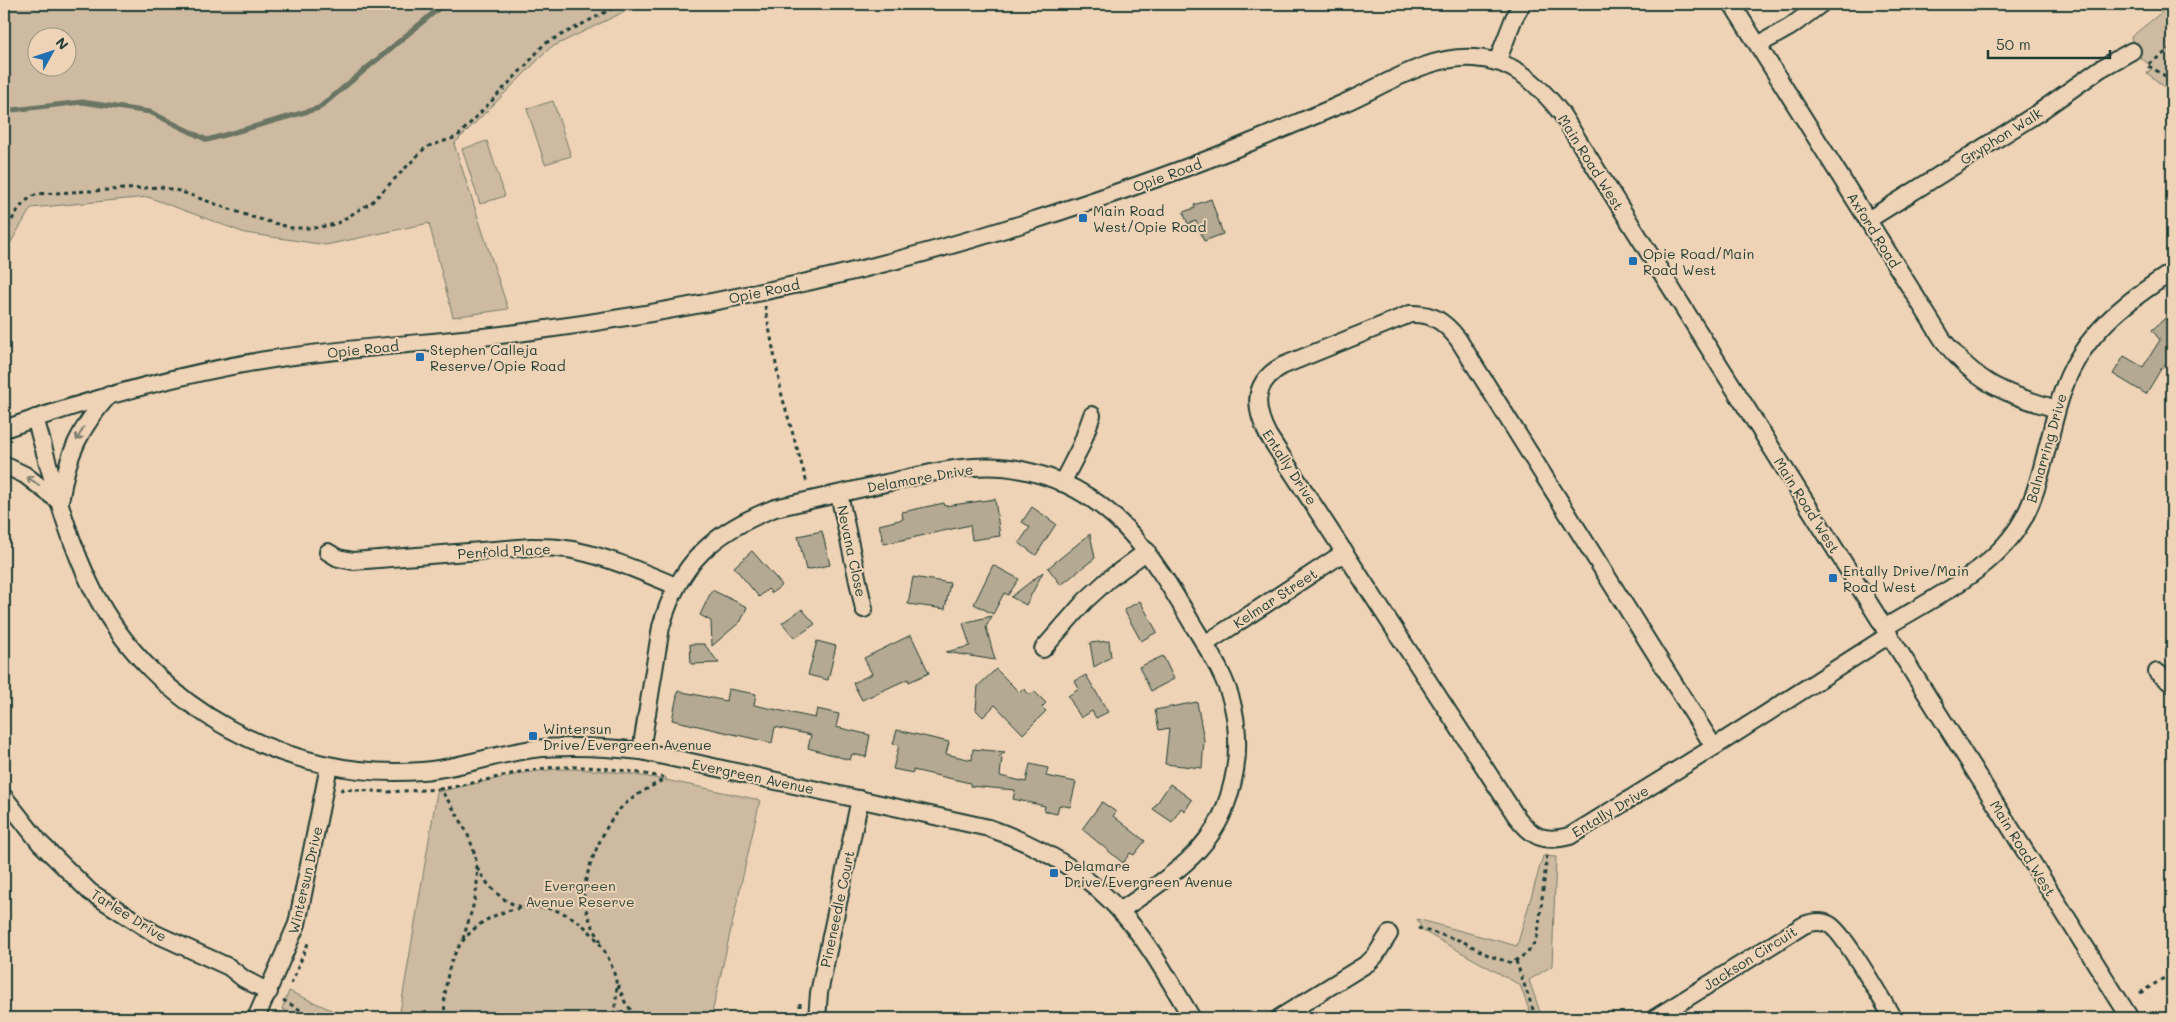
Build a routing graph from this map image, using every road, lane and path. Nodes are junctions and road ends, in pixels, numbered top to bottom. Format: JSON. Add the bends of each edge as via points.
{"nodes":[{"id":1,"x":620,"y":4,"type":"edge"},
{"id":2,"x":1522,"y":4,"type":"edge"},
{"id":3,"x":1732,"y":4,"type":"edge"},
{"id":4,"x":1822,"y":4,"type":"edge"},
{"id":5,"x":1758,"y":45,"type":"junction"},
{"id":6,"x":2172,"y":48,"type":"edge"},
{"id":7,"x":2132,"y":52,"type":"dead end"},
{"id":8,"x":1497,"y":62,"type":"junction"},
{"id":9,"x":2172,"y":80,"type":"edge"},
{"id":10,"x":1868,"y":220,"type":"junction"},
{"id":11,"x":4,"y":234,"type":"edge"},
{"id":12,"x":2172,"y":272,"type":"edge"},
{"id":13,"x":763,"y":292,"type":"junction"},
{"id":14,"x":109,"y":395,"type":"junction"},
{"id":15,"x":2057,"y":409,"type":"junction"},
{"id":16,"x":1092,"y":415,"type":"dead end"},
{"id":17,"x":35,"y":418,"type":"junction"},
{"id":18,"x":4,"y":429,"type":"edge"},
{"id":19,"x":4,"y":466,"type":"edge"},
{"id":20,"x":807,"y":483,"type":"dead end"},
{"id":21,"x":1062,"y":483,"type":"junction"},
{"id":22,"x":839,"y":494,"type":"junction"},
{"id":23,"x":60,"y":502,"type":"junction"},
{"id":24,"x":1147,"y":551,"type":"junction"},
{"id":25,"x":328,"y":552,"type":"dead end"},
{"id":26,"x":1345,"y":552,"type":"junction"},
{"id":27,"x":676,"y":586,"type":"junction"},
{"id":28,"x":864,"y":609,"type":"dead end"},
{"id":29,"x":1886,"y":632,"type":"junction"},
{"id":30,"x":1205,"y":644,"type":"junction"},
{"id":31,"x":1043,"y":649,"type":"dead end"},
{"id":32,"x":2157,"y":672,"type":"dead end"},
{"id":33,"x":2172,"y":684,"type":"edge"},
{"id":34,"x":1714,"y":747,"type":"junction"},
{"id":35,"x":641,"y":751,"type":"junction"},
{"id":36,"x":329,"y":766,"type":"junction"},
{"id":37,"x":440,"y":789,"type":"junction"},
{"id":38,"x":4,"y":797,"type":"edge"},
{"id":39,"x":340,"y":799,"type":"dead end"},
{"id":40,"x":860,"y":799,"type":"junction"},
{"id":41,"x":1547,"y":854,"type":"dead end"},
{"id":42,"x":477,"y":868,"type":"junction"},
{"id":43,"x":524,"y":908,"type":"junction"},
{"id":44,"x":1120,"y":911,"type":"junction"},
{"id":45,"x":1418,"y":928,"type":"dead end"},
{"id":46,"x":311,"y":933,"type":"dead end"},
{"id":47,"x":1389,"y":934,"type":"dead end"},
{"id":48,"x":463,"y":939,"type":"junction"},
{"id":49,"x":605,"y":950,"type":"junction"},
{"id":50,"x":1516,"y":961,"type":"junction"},
{"id":51,"x":2172,"y":973,"type":"edge"},
{"id":52,"x":616,"y":982,"type":"junction"},
{"id":53,"x":271,"y":987,"type":"junction"},
{"id":54,"x":2140,"y":993,"type":"dead end"},
{"id":55,"x":446,"y":1017,"type":"edge"},
{"id":56,"x":256,"y":1018,"type":"edge"},
{"id":57,"x":314,"y":1018,"type":"edge"},
{"id":58,"x":442,"y":1018,"type":"edge"},
{"id":59,"x":612,"y":1018,"type":"edge"},
{"id":60,"x":637,"y":1018,"type":"edge"},
{"id":61,"x":817,"y":1018,"type":"edge"},
{"id":62,"x":1192,"y":1018,"type":"edge"},
{"id":63,"x":1279,"y":1018,"type":"edge"},
{"id":64,"x":1536,"y":1018,"type":"edge"},
{"id":65,"x":1654,"y":1018,"type":"edge"},
{"id":66,"x":1893,"y":1018,"type":"edge"},
{"id":67,"x":2130,"y":1018,"type":"edge"}],
"edges":[{"from":1,"to":11,"type":"path","via":[[544,44],[457,136],[426,147],[372,202],[336,224],[292,228],[161,187],[37,194],[20,206]]},
{"from":2,"to":8,"type":"street"},
{"from":3,"to":5,"type":"street","name":"Axford Road"},
{"from":4,"to":5,"type":"street"},
{"from":5,"to":10,"type":"street","name":"Axford Road"},
{"from":6,"to":9,"type":"path","via":[[2147,65]]},
{"from":7,"to":10,"type":"street","name":"Gryphon Walk","via":[[2100,69],[2038,113]]},
{"from":8,"to":13,"type":"street","name":"Opie Road","via":[[1464,58],[1433,64],[1260,138],[1128,189],[965,241]]},
{"from":8,"to":29,"type":"street","name":"Main Road West","via":[[1531,79],[1561,113]]},
{"from":10,"to":15,"type":"street","name":"Axford Road","via":[[1956,357],[1986,382],[2006,393]]},
{"from":12,"to":15,"type":"street","name":"Balnarring Drive","via":[[2131,300],[2095,335],[2069,374]]},
{"from":13,"to":14,"type":"street","name":"Opie Road","via":[[516,333],[269,360]]},
{"from":13,"to":20,"type":"path","via":[[782,396]]},
{"from":14,"to":17,"type":"street","name":"Opie Road"},
{"from":14,"to":23,"type":"street","name":"Evergreen Avenue","one_way":true,"via":[[81,432],[64,474]]},
{"from":15,"to":29,"type":"street","name":"Balnarring Drive","via":[[2029,506],[2008,541],[1980,568]]},
{"from":16,"to":21,"type":"street"},
{"from":17,"to":18,"type":"street","name":"Opie Road"},
{"from":17,"to":23,"type":"street","name":"Evergreen Avenue"},
{"from":23,"to":19,"type":"street","one_way":true,"via":[[25,475]]},
{"from":21,"to":22,"type":"street","name":"Delamare Drive","via":[[1022,470],[959,468]]},
{"from":21,"to":24,"type":"street","name":"Delamare Drive","via":[[1090,497],[1111,513]]},
{"from":22,"to":27,"type":"street","name":"Delamare Drive","via":[[775,508],[748,518],[706,548]]},
{"from":22,"to":28,"type":"street","name":"Nevana Close"},
{"from":23,"to":36,"type":"street","name":"Evergreen Avenue","via":[[81,565],[105,612],[157,675],[206,715],[254,741]]},
{"from":24,"to":30,"type":"street","name":"Delamare Drive"},
{"from":24,"to":31,"type":"street","via":[[1085,601]]},
{"from":25,"to":27,"type":"street","name":"Penfold Place","via":[[353,561],[531,547],[576,550]]},
{"from":26,"to":30,"type":"street","name":"Kelmar Street"},
{"from":26,"to":34,"type":"street","name":"Entally Drive","via":[[1516,816],[1540,838],[1570,836]]},
{"from":26,"to":34,"type":"street","name":"Entally Drive","via":[[1268,435],[1258,410],[1259,394],[1269,375],[1282,366],[1397,317],[1430,315],[1444,323],[1458,339]]},
{"from":27,"to":35,"type":"street","name":"Delamare Drive","via":[[661,628]]},
{"from":29,"to":34,"type":"street","name":"Entally Drive"},
{"from":29,"to":67,"type":"street","name":"Main Road West"},
{"from":30,"to":44,"type":"street","name":"Delamare Drive","via":[[1229,690],[1234,708],[1238,752],[1230,792],[1223,812],[1194,855]]},
{"from":32,"to":33,"type":"street"},
{"from":35,"to":36,"type":"street","name":"Evergreen Avenue","via":[[557,747],[423,771]]},
{"from":35,"to":40,"type":"street","name":"Evergreen Avenue"},
{"from":36,"to":53,"type":"street","name":"Wintersun Drive","via":[[297,924]]},
{"from":37,"to":39,"type":"path","via":[[388,792],[342,789]]},
{"from":37,"to":42,"type":"path","via":[[460,815]]},
{"from":37,"to":49,"type":"path","via":[[520,772],[570,767],[626,770],[666,778],[619,810],[611,820],[590,866],[584,898],[592,926]]},
{"from":38,"to":53,"type":"street","name":"Tarlee Drive","via":[[40,843],[90,892],[154,933],[229,967],[244,979]]},
{"from":40,"to":44,"type":"street","name":"Evergreen Avenue","via":[[963,821],[1015,837],[1072,869]]},
{"from":40,"to":61,"type":"street","name":"Pineneedle Court","via":[[819,994]]},
{"from":41,"to":50,"type":"path","via":[[1538,934],[1527,953]]},
{"from":42,"to":43,"type":"path","via":[[495,893]]},
{"from":42,"to":48,"type":"path","via":[[474,902]]},
{"from":43,"to":48,"type":"path","via":[[487,920]]},
{"from":43,"to":49,"type":"path","via":[[547,908],[570,917],[590,931]]},
{"from":44,"to":62,"type":"street","name":"Evergreen Avenue"},
{"from":45,"to":50,"type":"path","via":[[1462,941],[1506,962]]},
{"from":46,"to":57,"type":"path","via":[[283,1000]]},
{"from":47,"to":63,"type":"street","via":[[1368,963]]},
{"from":48,"to":55,"type":"path","via":[[448,971]]},
{"from":49,"to":52,"type":"path"},
{"from":50,"to":64,"type":"path"},
{"from":51,"to":54,"type":"path"},
{"from":52,"to":59,"type":"path"},
{"from":52,"to":60,"type":"path"},
{"from":53,"to":56,"type":"street","name":"Wintersun Drive"},
{"from":55,"to":58,"type":"path"},
{"from":65,"to":66,"type":"street","name":"Jackson Circuit","via":[[1804,925],[1820,922],[1830,925],[1843,939]]}]}
